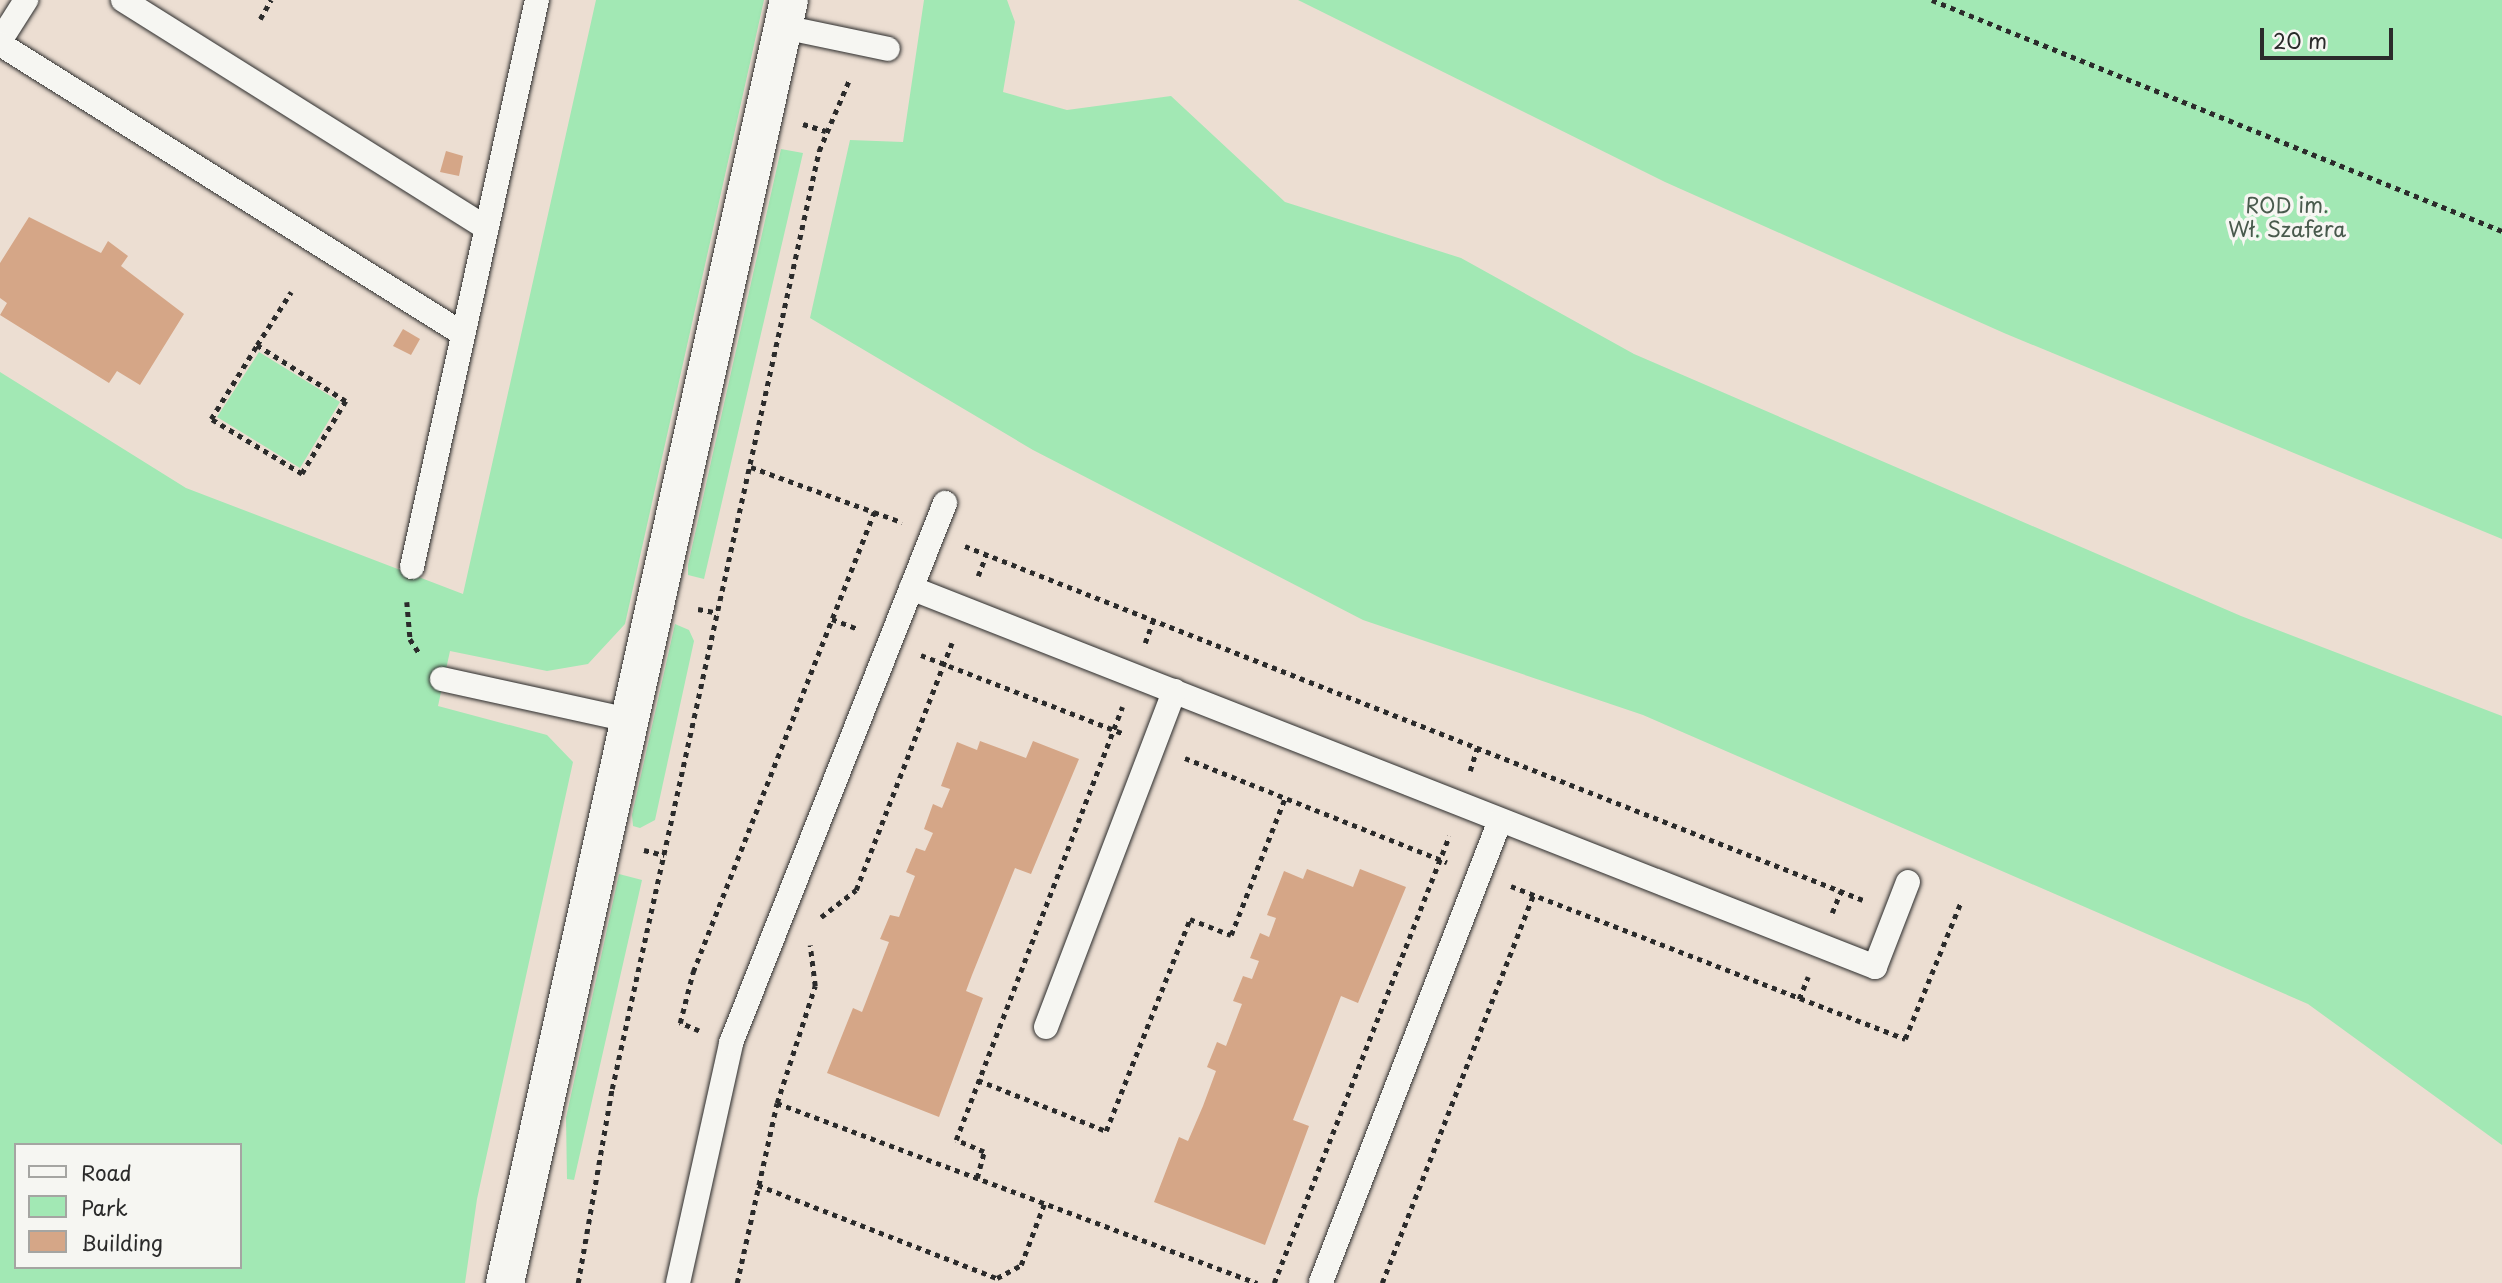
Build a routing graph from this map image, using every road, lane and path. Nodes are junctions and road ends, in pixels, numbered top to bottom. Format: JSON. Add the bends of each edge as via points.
{"nodes":[{"id":1,"x":26,"y":0,"type":"edge"},
{"id":2,"x":123,"y":0,"type":"edge"},
{"id":3,"x":271,"y":0,"type":"edge"},
{"id":4,"x":537,"y":0,"type":"edge"},
{"id":5,"x":1932,"y":0,"type":"edge"},
{"id":6,"x":786,"y":14,"type":"edge"},
{"id":7,"x":260,"y":19,"type":"dead end"},
{"id":8,"x":0,"y":43,"type":"edge"},
{"id":9,"x":888,"y":49,"type":"dead end"},
{"id":10,"x":853,"y":69,"type":"dead end"},
{"id":11,"x":486,"y":228,"type":"junction"},
{"id":12,"x":2502,"y":231,"type":"edge"},
{"id":13,"x":290,"y":292,"type":"dead end"},
{"id":14,"x":463,"y":334,"type":"junction"},
{"id":15,"x":257,"y":345,"type":"junction"},
{"id":16,"x":751,"y":467,"type":"junction"},
{"id":17,"x":945,"y":503,"type":"dead end"},
{"id":18,"x":874,"y":512,"type":"dead end"},
{"id":19,"x":412,"y":567,"type":"joint"},
{"id":20,"x":912,"y":588,"type":"junction"},
{"id":21,"x":1153,"y":621,"type":"dead end"},
{"id":22,"x":944,"y":665,"type":"dead end"},
{"id":23,"x":1133,"y":675,"type":"junction"},
{"id":24,"x":442,"y":679,"type":"joint"},
{"id":25,"x":1174,"y":691,"type":"junction"},
{"id":26,"x":629,"y":720,"type":"junction"},
{"id":27,"x":1477,"y":748,"type":"dead end"},
{"id":28,"x":1285,"y":798,"type":"dead end"},
{"id":29,"x":1460,"y":804,"type":"junction"},
{"id":30,"x":1500,"y":820,"type":"junction"},
{"id":31,"x":1908,"y":882,"type":"dead end"},
{"id":32,"x":1534,"y":894,"type":"dead end"},
{"id":33,"x":817,"y":924,"type":"dead end"},
{"id":34,"x":813,"y":931,"type":"dead end"},
{"id":35,"x":1046,"y":1027,"type":"dead end"},
{"id":36,"x":978,"y":1080,"type":"junction"},
{"id":37,"x":777,"y":1103,"type":"junction"},
{"id":38,"x":976,"y":1178,"type":"junction"},
{"id":39,"x":758,"y":1185,"type":"junction"},
{"id":40,"x":1044,"y":1203,"type":"junction"},
{"id":41,"x":1321,"y":1282,"type":"edge"},
{"id":42,"x":505,"y":1283,"type":"edge"},
{"id":43,"x":578,"y":1283,"type":"edge"},
{"id":44,"x":678,"y":1283,"type":"edge"},
{"id":45,"x":737,"y":1283,"type":"edge"},
{"id":46,"x":1257,"y":1283,"type":"edge"},
{"id":47,"x":1274,"y":1283,"type":"edge"},
{"id":48,"x":1382,"y":1283,"type":"edge"}],
"edges":[{"from":1,"to":8,"type":"lane"},
{"from":2,"to":11,"type":"lane"},
{"from":3,"to":7,"type":"path"},
{"from":4,"to":11,"type":"lane"},
{"from":5,"to":12,"type":"path"},
{"from":6,"to":9,"type":"lane"},
{"from":6,"to":26,"type":"street"},
{"from":8,"to":14,"type":"lane"},
{"from":10,"to":16,"type":"path","via":[[820,151]]},
{"from":11,"to":14,"type":"lane"},
{"from":13,"to":15,"type":"path"},
{"from":14,"to":19,"type":"lane"},
{"from":15,"to":15,"type":"path","via":[[211,419],[302,474],[346,401]]},
{"from":16,"to":18,"type":"path"},
{"from":16,"to":43,"type":"path","via":[[610,1101]]},
{"from":17,"to":20,"type":"lane"},
{"from":19,"to":24,"type":"path","via":[[410,639]]},
{"from":20,"to":23,"type":"lane"},
{"from":20,"to":44,"type":"lane","via":[[731,1044]]},
{"from":21,"to":23,"type":"path"},
{"from":22,"to":33,"type":"path","via":[[856,890]]},
{"from":23,"to":25,"type":"lane"},
{"from":23,"to":36,"type":"path"},
{"from":24,"to":26,"type":"lane"},
{"from":25,"to":29,"type":"lane"},
{"from":25,"to":35,"type":"lane"},
{"from":26,"to":42,"type":"street"},
{"from":27,"to":29,"type":"path"},
{"from":28,"to":36,"type":"path","via":[[1231,935],[1189,919],[1106,1131]]},
{"from":29,"to":30,"type":"lane"},
{"from":29,"to":47,"type":"path"},
{"from":30,"to":31,"type":"lane","via":[[1875,967]]},
{"from":30,"to":41,"type":"lane"},
{"from":32,"to":48,"type":"path"},
{"from":34,"to":37,"type":"path","via":[[815,986]]},
{"from":36,"to":38,"type":"path","via":[[956,1140],[984,1152]]},
{"from":37,"to":38,"type":"path"},
{"from":37,"to":39,"type":"path"},
{"from":38,"to":40,"type":"path"},
{"from":39,"to":40,"type":"path","via":[[997,1278],[1021,1265]]},
{"from":39,"to":45,"type":"path"},
{"from":40,"to":46,"type":"path"}]}
